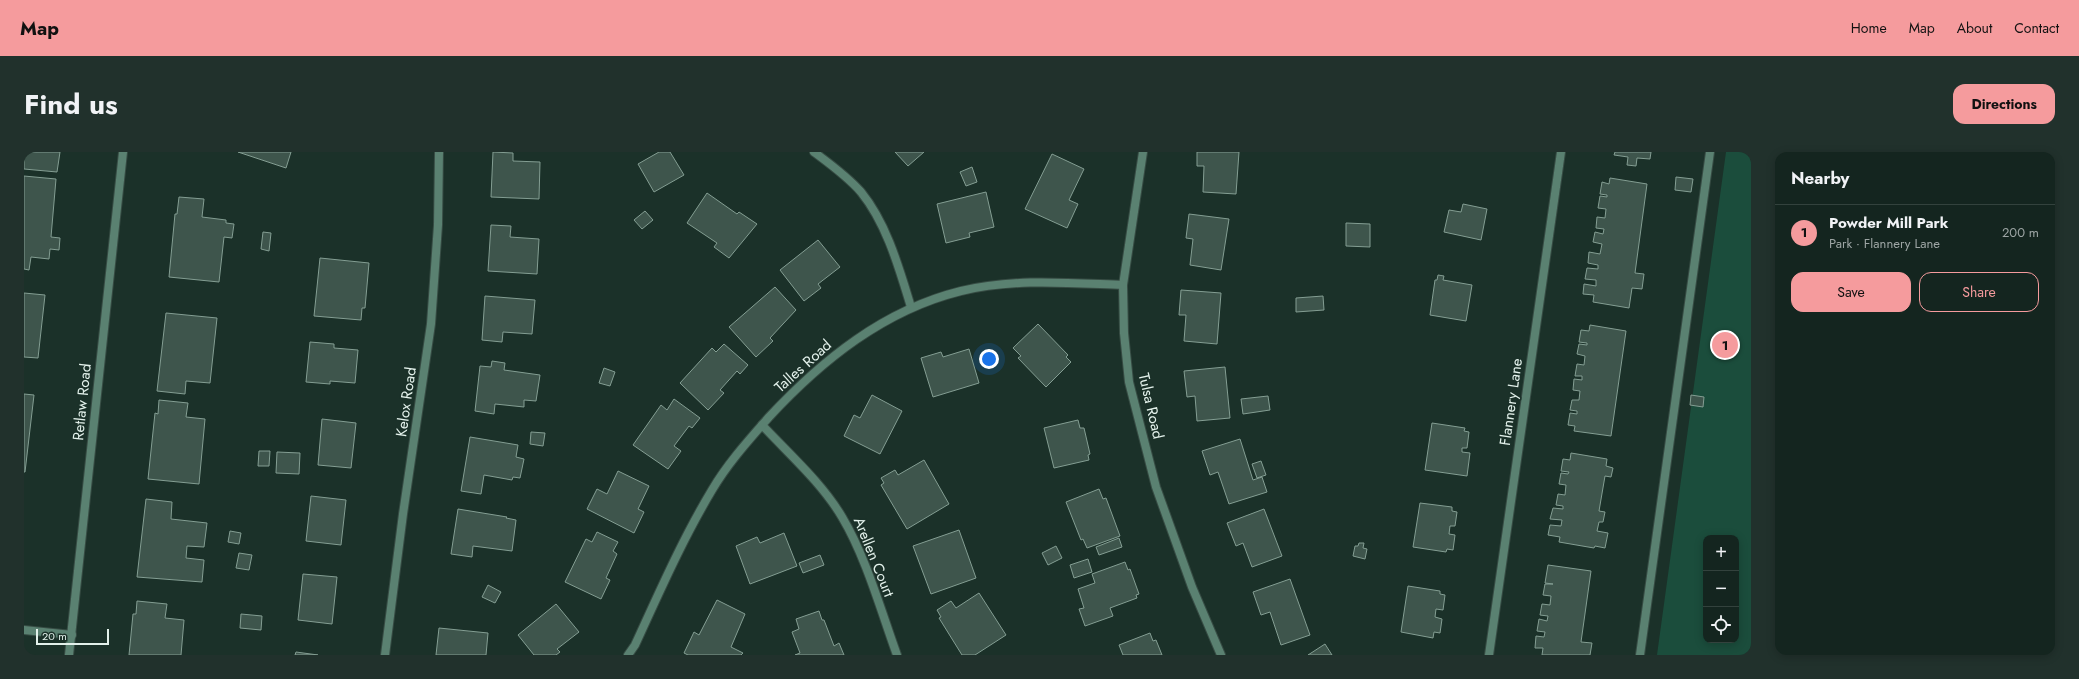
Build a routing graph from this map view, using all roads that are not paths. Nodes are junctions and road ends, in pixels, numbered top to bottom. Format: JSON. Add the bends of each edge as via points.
{"nodes":[{"id":1,"x":123,"y":152,"type":"edge"},
{"id":2,"x":439,"y":152,"type":"edge"},
{"id":3,"x":814,"y":152,"type":"edge"},
{"id":4,"x":1143,"y":152,"type":"edge"},
{"id":5,"x":1561,"y":152,"type":"edge"},
{"id":6,"x":1710,"y":152,"type":"edge"},
{"id":7,"x":1123,"y":285,"type":"junction"},
{"id":8,"x":911,"y":308,"type":"junction"},
{"id":9,"x":762,"y":425,"type":"junction"},
{"id":10,"x":24,"y":630,"type":"edge"},
{"id":11,"x":72,"y":635,"type":"junction"},
{"id":12,"x":69,"y":655,"type":"edge"},
{"id":13,"x":385,"y":655,"type":"edge"},
{"id":14,"x":628,"y":655,"type":"edge"},
{"id":15,"x":897,"y":655,"type":"edge"},
{"id":16,"x":1221,"y":655,"type":"edge"},
{"id":17,"x":1489,"y":655,"type":"edge"},
{"id":18,"x":1640,"y":655,"type":"edge"}],
"edges":[{"from":1,"to":11,"type":"street","name":"Retlaw Road"},
{"from":2,"to":13,"type":"street","name":"Kelox Road","via":[[438,225],[431,324]]},
{"from":3,"to":8,"type":"street","via":[[838,169],[861,192],[879,221],[896,260]]},
{"from":4,"to":7,"type":"street","name":"Tulsa Road"},
{"from":5,"to":17,"type":"street","name":"Flannery Lane"},
{"from":6,"to":18,"type":"street"},
{"from":7,"to":8,"type":"street","name":"Talles Road","via":[[1046,282],[999,284],[961,291]]},
{"from":7,"to":16,"type":"street","name":"Tulsa Road","via":[[1129,382],[1141,434],[1156,487],[1192,587]]},
{"from":8,"to":9,"type":"street","name":"Talles Road","via":[[867,332],[831,358],[799,385]]},
{"from":9,"to":14,"type":"street","name":"Talles Road","via":[[734,456],[712,490]]},
{"from":9,"to":15,"type":"street","name":"Arellen Court","via":[[821,489],[842,516],[857,546]]},
{"from":10,"to":11,"type":"street"},
{"from":11,"to":12,"type":"street","name":"Retlaw Road"}]}
